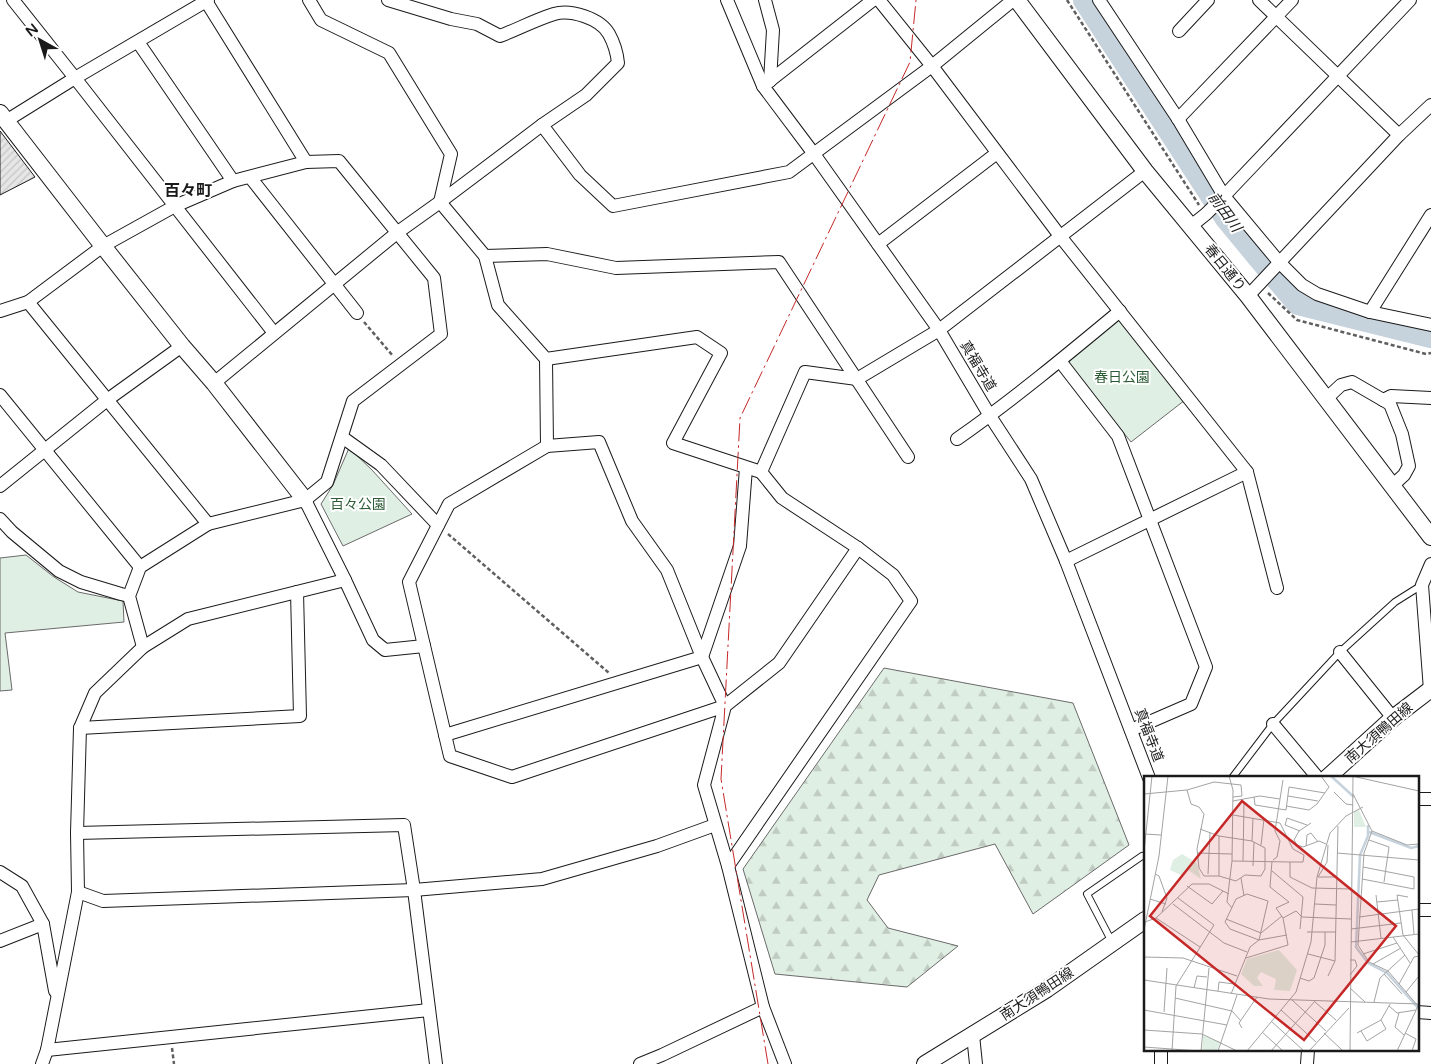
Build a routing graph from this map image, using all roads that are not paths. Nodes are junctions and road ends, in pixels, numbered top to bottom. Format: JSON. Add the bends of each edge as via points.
{"nodes":[{"id":1,"x":13,"y":0,"type":"edge"},
{"id":2,"x":207,"y":0,"type":"edge"},
{"id":3,"x":309,"y":0,"type":"edge"},
{"id":4,"x":388,"y":0,"type":"edge"},
{"id":5,"x":727,"y":0,"type":"edge"},
{"id":6,"x":765,"y":0,"type":"edge"},
{"id":7,"x":873,"y":0,"type":"edge"},
{"id":8,"x":880,"y":0,"type":"edge"},
{"id":9,"x":1013,"y":0,"type":"edge"},
{"id":10,"x":1017,"y":0,"type":"edge"},
{"id":11,"x":1100,"y":0,"type":"edge"},
{"id":12,"x":1208,"y":0,"type":"edge"},
{"id":13,"x":1259,"y":0,"type":"edge"},
{"id":14,"x":1292,"y":0,"type":"edge"},
{"id":15,"x":1410,"y":0,"type":"edge"},
{"id":16,"x":1276,"y":17,"type":"junction"},
{"id":17,"x":1179,"y":31,"type":"dead end"},
{"id":18,"x":138,"y":42,"type":"junction"},
{"id":19,"x":932,"y":66,"type":"junction"},
{"id":20,"x":1338,"y":76,"type":"junction"},
{"id":21,"x":76,"y":78,"type":"junction"},
{"id":22,"x":766,"y":83,"type":"junction"},
{"id":23,"x":1431,"y":104,"type":"edge"},
{"id":24,"x":3,"y":117,"type":"edge"},
{"id":25,"x":1178,"y":119,"type":"junction"},
{"id":26,"x":542,"y":125,"type":"junction"},
{"id":27,"x":1399,"y":135,"type":"junction"},
{"id":28,"x":997,"y":153,"type":"junction"},
{"id":29,"x":814,"y":154,"type":"junction"},
{"id":30,"x":306,"y":162,"type":"junction"},
{"id":31,"x":1146,"y":171,"type":"junction"},
{"id":32,"x":250,"y":177,"type":"junction"},
{"id":33,"x":233,"y":181,"type":"junction"},
{"id":34,"x":1224,"y":196,"type":"junction"},
{"id":35,"x":440,"y":202,"type":"junction"},
{"id":36,"x":175,"y":206,"type":"junction"},
{"id":37,"x":1431,"y":215,"type":"edge"},
{"id":38,"x":1191,"y":226,"type":"junction"},
{"id":39,"x":398,"y":232,"type":"junction"},
{"id":40,"x":1060,"y":236,"type":"junction"},
{"id":41,"x":878,"y":244,"type":"junction"},
{"id":42,"x":103,"y":246,"type":"junction"},
{"id":43,"x":485,"y":256,"type":"junction"},
{"id":44,"x":1278,"y":262,"type":"junction"},
{"id":45,"x":333,"y":285,"type":"junction"},
{"id":46,"x":1253,"y":290,"type":"junction"},
{"id":47,"x":28,"y":302,"type":"junction"},
{"id":48,"x":0,"y":311,"type":"edge"},
{"id":49,"x":1120,"y":311,"type":"junction"},
{"id":50,"x":1370,"y":312,"type":"junction"},
{"id":51,"x":357,"y":314,"type":"road end"},
{"id":52,"x":1431,"y":324,"type":"edge"},
{"id":53,"x":939,"y":330,"type":"junction"},
{"id":54,"x":274,"y":334,"type":"junction"},
{"id":55,"x":182,"y":346,"type":"junction"},
{"id":56,"x":546,"y":360,"type":"junction"},
{"id":57,"x":1060,"y":361,"type":"junction"},
{"id":58,"x":857,"y":379,"type":"junction"},
{"id":59,"x":214,"y":383,"type":"junction"},
{"id":60,"x":0,"y":395,"type":"edge"},
{"id":61,"x":1431,"y":398,"type":"edge"},
{"id":62,"x":1326,"y":399,"type":"junction"},
{"id":63,"x":107,"y":400,"type":"junction"},
{"id":64,"x":1383,"y":400,"type":"junction"},
{"id":65,"x":990,"y":416,"type":"junction"},
{"id":66,"x":342,"y":437,"type":"junction"},
{"id":67,"x":957,"y":439,"type":"dead end"},
{"id":68,"x":547,"y":446,"type":"junction"},
{"id":69,"x":45,"y":450,"type":"junction"},
{"id":70,"x":908,"y":457,"type":"dead end"},
{"id":71,"x":746,"y":468,"type":"junction"},
{"id":72,"x":761,"y":472,"type":"junction"},
{"id":73,"x":1247,"y":472,"type":"junction"},
{"id":74,"x":0,"y":486,"type":"edge"},
{"id":75,"x":1392,"y":486,"type":"junction"},
{"id":76,"x":305,"y":500,"type":"junction"},
{"id":77,"x":0,"y":518,"type":"edge"},
{"id":78,"x":1149,"y":520,"type":"junction"},
{"id":79,"x":208,"y":524,"type":"junction"},
{"id":80,"x":438,"y":525,"type":"junction"},
{"id":81,"x":1431,"y":537,"type":"edge"},
{"id":82,"x":858,"y":548,"type":"junction"},
{"id":83,"x":1066,"y":561,"type":"junction"},
{"id":84,"x":1431,"y":564,"type":"edge"},
{"id":85,"x":140,"y":567,"type":"junction"},
{"id":86,"x":345,"y":580,"type":"junction"},
{"id":87,"x":1422,"y":585,"type":"junction"},
{"id":88,"x":1277,"y":588,"type":"dead end"},
{"id":89,"x":297,"y":592,"type":"junction"},
{"id":90,"x":129,"y":596,"type":"junction"},
{"id":91,"x":424,"y":646,"type":"junction"},
{"id":92,"x":143,"y":647,"type":"junction"},
{"id":93,"x":1340,"y":652,"type":"junction"},
{"id":94,"x":702,"y":657,"type":"junction"},
{"id":95,"x":1430,"y":690,"type":"edge"},
{"id":96,"x":724,"y":706,"type":"junction"},
{"id":97,"x":1393,"y":718,"type":"junction"},
{"id":98,"x":1273,"y":724,"type":"junction"},
{"id":99,"x":80,"y":728,"type":"junction"},
{"id":100,"x":1132,"y":730,"type":"junction"},
{"id":101,"x":444,"y":735,"type":"junction"},
{"id":102,"x":1148,"y":776,"type":"edge"},
{"id":103,"x":1234,"y":776,"type":"edge"},
{"id":104,"x":1316,"y":776,"type":"edge"},
{"id":105,"x":1329,"y":776,"type":"edge"},
{"id":106,"x":1418,"y":799,"type":"edge"},
{"id":107,"x":1431,"y":800,"type":"edge"},
{"id":108,"x":716,"y":824,"type":"junction"},
{"id":109,"x":78,"y":833,"type":"junction"},
{"id":110,"x":1142,"y":856,"type":"dead end"},
{"id":111,"x":728,"y":866,"type":"junction"},
{"id":112,"x":0,"y":872,"type":"edge"},
{"id":113,"x":414,"y":890,"type":"junction"},
{"id":114,"x":78,"y":892,"type":"junction"},
{"id":115,"x":1418,"y":910,"type":"edge"},
{"id":116,"x":1431,"y":910,"type":"edge"},
{"id":117,"x":1144,"y":921,"type":"edge"},
{"id":118,"x":43,"y":924,"type":"junction"},
{"id":119,"x":0,"y":940,"type":"edge"},
{"id":120,"x":1113,"y":943,"type":"junction"},
{"id":121,"x":56,"y":1000,"type":"junction"},
{"id":122,"x":763,"y":1007,"type":"junction"},
{"id":123,"x":429,"y":1010,"type":"junction"},
{"id":124,"x":1418,"y":1012,"type":"edge"},
{"id":125,"x":1431,"y":1013,"type":"edge"},
{"id":126,"x":973,"y":1035,"type":"junction"},
{"id":127,"x":47,"y":1050,"type":"junction"},
{"id":128,"x":42,"y":1064,"type":"edge"},
{"id":129,"x":436,"y":1064,"type":"edge"},
{"id":130,"x":640,"y":1064,"type":"edge"},
{"id":131,"x":785,"y":1064,"type":"edge"},
{"id":132,"x":926,"y":1064,"type":"edge"},
{"id":133,"x":976,"y":1064,"type":"edge"}],
"edges":[{"from":1,"to":21,"type":"street"},
{"from":2,"to":18,"type":"street"},
{"from":2,"to":30,"type":"street"},
{"from":3,"to":35,"type":"street","via":[[321,20],[390,53],[451,154]]},
{"from":4,"to":26,"type":"street","via":[[477,24],[500,36],[555,14],[578,14],[608,32],[618,63],[586,96]]},
{"from":5,"to":22,"type":"street","name":"真福寺道"},
{"from":6,"to":22,"type":"street","via":[[773,30]]},
{"from":7,"to":22,"type":"street"},
{"from":8,"to":19,"type":"street"},
{"from":9,"to":19,"type":"street"},
{"from":10,"to":31,"type":"street","name":"春日通り"},
{"from":11,"to":25,"type":"street"},
{"from":12,"to":17,"type":"street"},
{"from":13,"to":16,"type":"street"},
{"from":14,"to":16,"type":"street"},
{"from":15,"to":20,"type":"street"},
{"from":16,"to":20,"type":"street"},
{"from":16,"to":25,"type":"street"},
{"from":18,"to":21,"type":"street"},
{"from":18,"to":33,"type":"street"},
{"from":19,"to":28,"type":"street"},
{"from":19,"to":29,"type":"street"},
{"from":20,"to":27,"type":"street"},
{"from":20,"to":34,"type":"street"},
{"from":21,"to":24,"type":"street"},
{"from":21,"to":36,"type":"street"},
{"from":22,"to":29,"type":"street","name":"真福寺道"},
{"from":23,"to":27,"type":"street"},
{"from":24,"to":42,"type":"street"},
{"from":25,"to":34,"type":"street"},
{"from":26,"to":29,"type":"street","via":[[580,175],[613,206],[789,172]]},
{"from":26,"to":35,"type":"street"},
{"from":27,"to":44,"type":"street"},
{"from":28,"to":40,"type":"street"},
{"from":28,"to":41,"type":"street"},
{"from":29,"to":41,"type":"street","name":"真福寺道"},
{"from":30,"to":32,"type":"street"},
{"from":30,"to":39,"type":"street","via":[[339,161]]},
{"from":31,"to":38,"type":"street","name":"春日通り"},
{"from":31,"to":40,"type":"street"},
{"from":32,"to":33,"type":"street"},
{"from":32,"to":45,"type":"street"},
{"from":33,"to":36,"type":"street"},
{"from":34,"to":38,"type":"street"},
{"from":34,"to":44,"type":"street"},
{"from":35,"to":39,"type":"street"},
{"from":35,"to":43,"type":"street"},
{"from":36,"to":42,"type":"street"},
{"from":36,"to":54,"type":"street"},
{"from":37,"to":50,"type":"street"},
{"from":38,"to":46,"type":"street","name":"春日通り"},
{"from":39,"to":45,"type":"street"},
{"from":39,"to":66,"type":"street","via":[[434,278],[440,334],[353,401]]},
{"from":40,"to":49,"type":"street"},
{"from":40,"to":53,"type":"street"},
{"from":41,"to":53,"type":"street","name":"真福寺道"},
{"from":42,"to":47,"type":"street"},
{"from":42,"to":55,"type":"street"},
{"from":43,"to":56,"type":"street","via":[[498,305]]},
{"from":43,"to":58,"type":"street","via":[[547,254],[616,268],[779,262]]},
{"from":44,"to":46,"type":"street"},
{"from":44,"to":50,"type":"street","via":[[1302,285],[1317,294]]},
{"from":45,"to":51,"type":"street"},
{"from":45,"to":54,"type":"street"},
{"from":46,"to":62,"type":"street","name":"春日通り"},
{"from":47,"to":48,"type":"street"},
{"from":47,"to":63,"type":"street"},
{"from":49,"to":57,"type":"street"},
{"from":49,"to":73,"type":"street"},
{"from":50,"to":52,"type":"street"},
{"from":53,"to":58,"type":"street"},
{"from":53,"to":65,"type":"street","name":"真福寺道"},
{"from":54,"to":59,"type":"street"},
{"from":55,"to":59,"type":"street"},
{"from":55,"to":63,"type":"street"},
{"from":56,"to":68,"type":"street"},
{"from":56,"to":71,"type":"street","via":[[696,337],[721,353],[673,443]]},
{"from":57,"to":65,"type":"street"},
{"from":57,"to":78,"type":"street","via":[[1118,436]]},
{"from":58,"to":70,"type":"street"},
{"from":58,"to":72,"type":"street","via":[[805,372]]},
{"from":59,"to":76,"type":"street"},
{"from":60,"to":69,"type":"street"},
{"from":61,"to":64,"type":"street","via":[[1390,396]]},
{"from":62,"to":64,"type":"street","via":[[1341,385],[1352,382]]},
{"from":62,"to":75,"type":"street","name":"春日通り"},
{"from":63,"to":69,"type":"street"},
{"from":63,"to":79,"type":"street"},
{"from":64,"to":75,"type":"street","via":[[1390,404],[1402,434],[1409,466]]},
{"from":65,"to":67,"type":"street"},
{"from":65,"to":83,"type":"street","name":"真福寺道","via":[[1031,479]]},
{"from":66,"to":76,"type":"street","via":[[327,482]]},
{"from":66,"to":80,"type":"street","via":[[381,465]]},
{"from":68,"to":80,"type":"street","via":[[449,504]]},
{"from":68,"to":94,"type":"street","via":[[599,442],[632,521],[667,570]]},
{"from":69,"to":74,"type":"street"},
{"from":69,"to":85,"type":"street"},
{"from":71,"to":72,"type":"street"},
{"from":71,"to":94,"type":"street","via":[[740,546]]},
{"from":72,"to":82,"type":"street","via":[[782,498]]},
{"from":73,"to":78,"type":"street"},
{"from":73,"to":88,"type":"street"},
{"from":75,"to":81,"type":"street","name":"春日通り"},
{"from":76,"to":79,"type":"street"},
{"from":76,"to":86,"type":"street"},
{"from":77,"to":90,"type":"street","via":[[59,571],[81,582]]},
{"from":78,"to":83,"type":"street"},
{"from":78,"to":100,"type":"street","via":[[1206,667],[1191,704]]},
{"from":79,"to":85,"type":"street"},
{"from":80,"to":91,"type":"street","via":[[408,582]]},
{"from":82,"to":96,"type":"street","via":[[780,663]]},
{"from":82,"to":111,"type":"street","via":[[893,575],[910,600]]},
{"from":83,"to":100,"type":"street","name":"真福寺道"},
{"from":84,"to":87,"type":"street"},
{"from":85,"to":90,"type":"street"},
{"from":86,"to":89,"type":"street"},
{"from":86,"to":91,"type":"street","via":[[373,640],[385,650]]},
{"from":87,"to":93,"type":"lane","via":[[1395,602]]},
{"from":87,"to":95,"type":"street"},
{"from":89,"to":92,"type":"street","via":[[188,619]]},
{"from":89,"to":99,"type":"street","via":[[300,716]]},
{"from":90,"to":92,"type":"street"},
{"from":91,"to":101,"type":"street"},
{"from":92,"to":99,"type":"street","via":[[94,693]]},
{"from":93,"to":97,"type":"street"},
{"from":93,"to":98,"type":"lane"},
{"from":94,"to":96,"type":"street"},
{"from":94,"to":101,"type":"street"},
{"from":95,"to":97,"type":"street","name":"南大須鴨田線"},
{"from":96,"to":101,"type":"street","via":[[512,777],[450,756]]},
{"from":96,"to":108,"type":"street","via":[[704,785]]},
{"from":97,"to":105,"type":"street","name":"南大須鴨田線"},
{"from":98,"to":103,"type":"lane"},
{"from":98,"to":104,"type":"street"},
{"from":99,"to":109,"type":"street"},
{"from":100,"to":102,"type":"street","name":"真福寺道"},
{"from":106,"to":107,"type":"street"},
{"from":108,"to":111,"type":"street"},
{"from":108,"to":113,"type":"street","via":[[657,846],[542,879]]},
{"from":109,"to":113,"type":"street","via":[[404,826]]},
{"from":109,"to":114,"type":"street"},
{"from":110,"to":120,"type":"lane","via":[[1087,894]]},
{"from":111,"to":122,"type":"street"},
{"from":112,"to":118,"type":"street","via":[[22,886]]},
{"from":113,"to":114,"type":"street","via":[[103,901]]},
{"from":113,"to":123,"type":"street"},
{"from":114,"to":121,"type":"street"},
{"from":115,"to":116,"type":"street"},
{"from":117,"to":120,"type":"street","name":"南大須鴨田線"},
{"from":118,"to":119,"type":"street"},
{"from":118,"to":121,"type":"street"},
{"from":120,"to":126,"type":"street","name":"南大須鴨田線"},
{"from":121,"to":127,"type":"street"},
{"from":122,"to":130,"type":"street"},
{"from":122,"to":131,"type":"street"},
{"from":123,"to":127,"type":"street"},
{"from":123,"to":129,"type":"street"},
{"from":124,"to":125,"type":"street"},
{"from":126,"to":132,"type":"street","name":"南大須鴨田線"},
{"from":126,"to":133,"type":"street"},
{"from":127,"to":128,"type":"street"}]}
